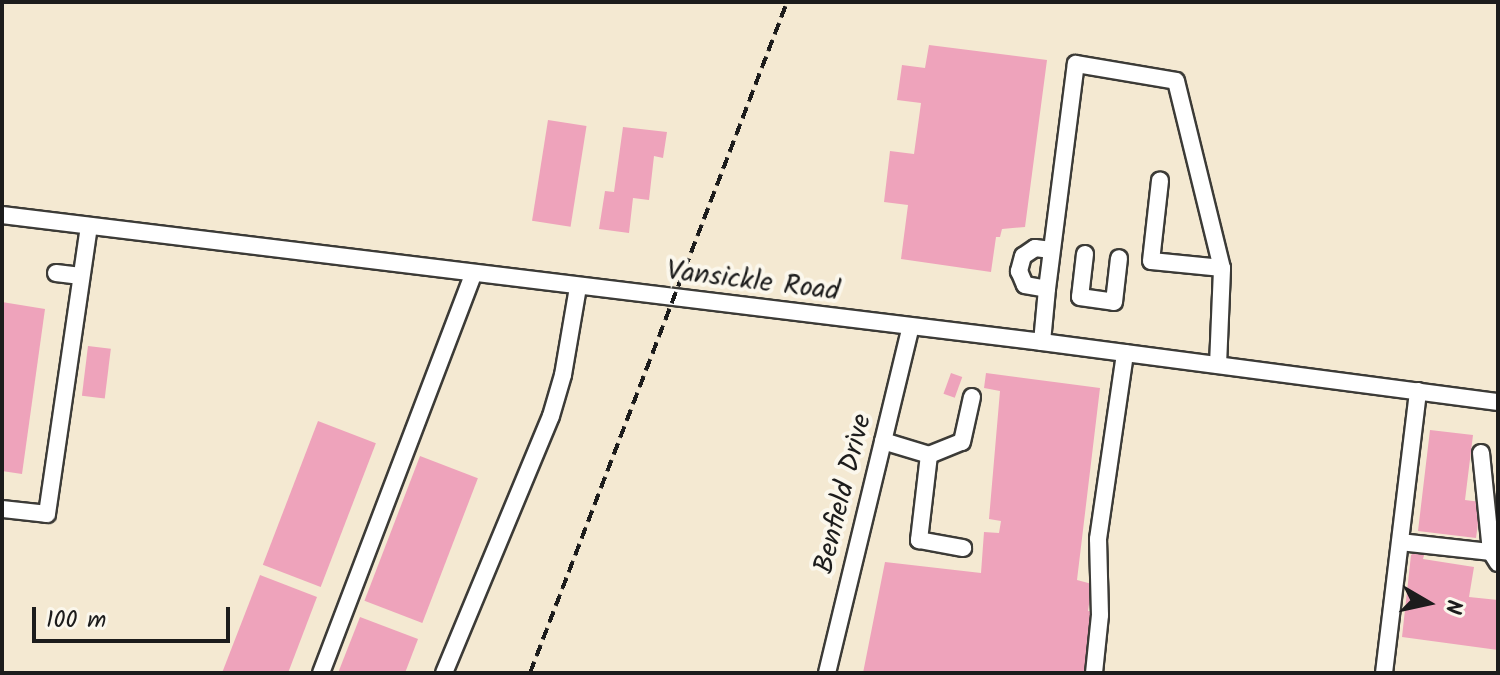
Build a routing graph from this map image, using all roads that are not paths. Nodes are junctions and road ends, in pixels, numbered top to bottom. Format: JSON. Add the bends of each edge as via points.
{"nodes":[{"id":1,"x":1160,"y":181,"type":"dead end"},
{"id":2,"x":2,"y":215,"type":"edge"},
{"id":3,"x":89,"y":226,"type":"junction"},
{"id":4,"x":1051,"y":250,"type":"junction"},
{"id":5,"x":1085,"y":254,"type":"dead end"},
{"id":6,"x":1119,"y":258,"type":"dead end"},
{"id":7,"x":1222,"y":268,"type":"junction"},
{"id":8,"x":56,"y":273,"type":"dead end"},
{"id":9,"x":474,"y":273,"type":"junction"},
{"id":10,"x":81,"y":276,"type":"junction"},
{"id":11,"x":578,"y":287,"type":"junction"},
{"id":12,"x":1047,"y":289,"type":"junction"},
{"id":13,"x":911,"y":327,"type":"junction"},
{"id":14,"x":1042,"y":342,"type":"junction"},
{"id":15,"x":1125,"y":353,"type":"junction"},
{"id":16,"x":1218,"y":365,"type":"junction"},
{"id":17,"x":1418,"y":391,"type":"junction"},
{"id":18,"x":972,"y":397,"type":"dead end"},
{"id":19,"x":1498,"y":402,"type":"edge"},
{"id":20,"x":883,"y":441,"type":"junction"},
{"id":21,"x":1481,"y":453,"type":"dead end"},
{"id":22,"x":929,"y":455,"type":"junction"},
{"id":23,"x":2,"y":509,"type":"edge"},
{"id":24,"x":1400,"y":542,"type":"junction"},
{"id":25,"x":963,"y":548,"type":"dead end"},
{"id":26,"x":1495,"y":558,"type":"edge"},
{"id":27,"x":321,"y":673,"type":"edge"},
{"id":28,"x":444,"y":673,"type":"edge"},
{"id":29,"x":827,"y":673,"type":"edge"},
{"id":30,"x":1094,"y":673,"type":"edge"},
{"id":31,"x":1384,"y":673,"type":"edge"}],
"edges":[{"from":1,"to":7,"type":"street","via":[[1151,261]]},
{"from":2,"to":3,"type":"street","name":"Vansickle Road"},
{"from":3,"to":9,"type":"street","name":"Vansickle Road"},
{"from":3,"to":10,"type":"street"},
{"from":4,"to":7,"type":"street","via":[[1076,64],[1176,81]]},
{"from":4,"to":12,"type":"street"},
{"from":4,"to":12,"type":"street","via":[[1035,248],[1023,256],[1019,271],[1025,285]]},
{"from":5,"to":6,"type":"street","via":[[1080,297],[1114,302]]},
{"from":7,"to":16,"type":"street"},
{"from":8,"to":10,"type":"street"},
{"from":9,"to":11,"type":"street","name":"Vansickle Road"},
{"from":9,"to":27,"type":"street"},
{"from":10,"to":23,"type":"street","via":[[47,514]]},
{"from":11,"to":13,"type":"street","name":"Vansickle Road"},
{"from":11,"to":28,"type":"street","via":[[551,416]]},
{"from":12,"to":14,"type":"street"},
{"from":13,"to":14,"type":"street","name":"Vansickle Road"},
{"from":13,"to":20,"type":"street","name":"Benfield Drive"},
{"from":14,"to":15,"type":"street","name":"Vansickle Road"},
{"from":15,"to":16,"type":"street","name":"Vansickle Road"},
{"from":15,"to":30,"type":"street","via":[[1098,539],[1100,615]]},
{"from":16,"to":17,"type":"street","name":"Vansickle Road"},
{"from":17,"to":19,"type":"street","name":"Vansickle Road"},
{"from":17,"to":24,"type":"street"},
{"from":18,"to":22,"type":"street","via":[[962,442]]},
{"from":20,"to":22,"type":"street"},
{"from":20,"to":29,"type":"street","name":"Benfield Drive"},
{"from":21,"to":26,"type":"street"},
{"from":22,"to":25,"type":"street","via":[[919,540]]},
{"from":24,"to":26,"type":"street"},
{"from":24,"to":31,"type":"street"}]}
